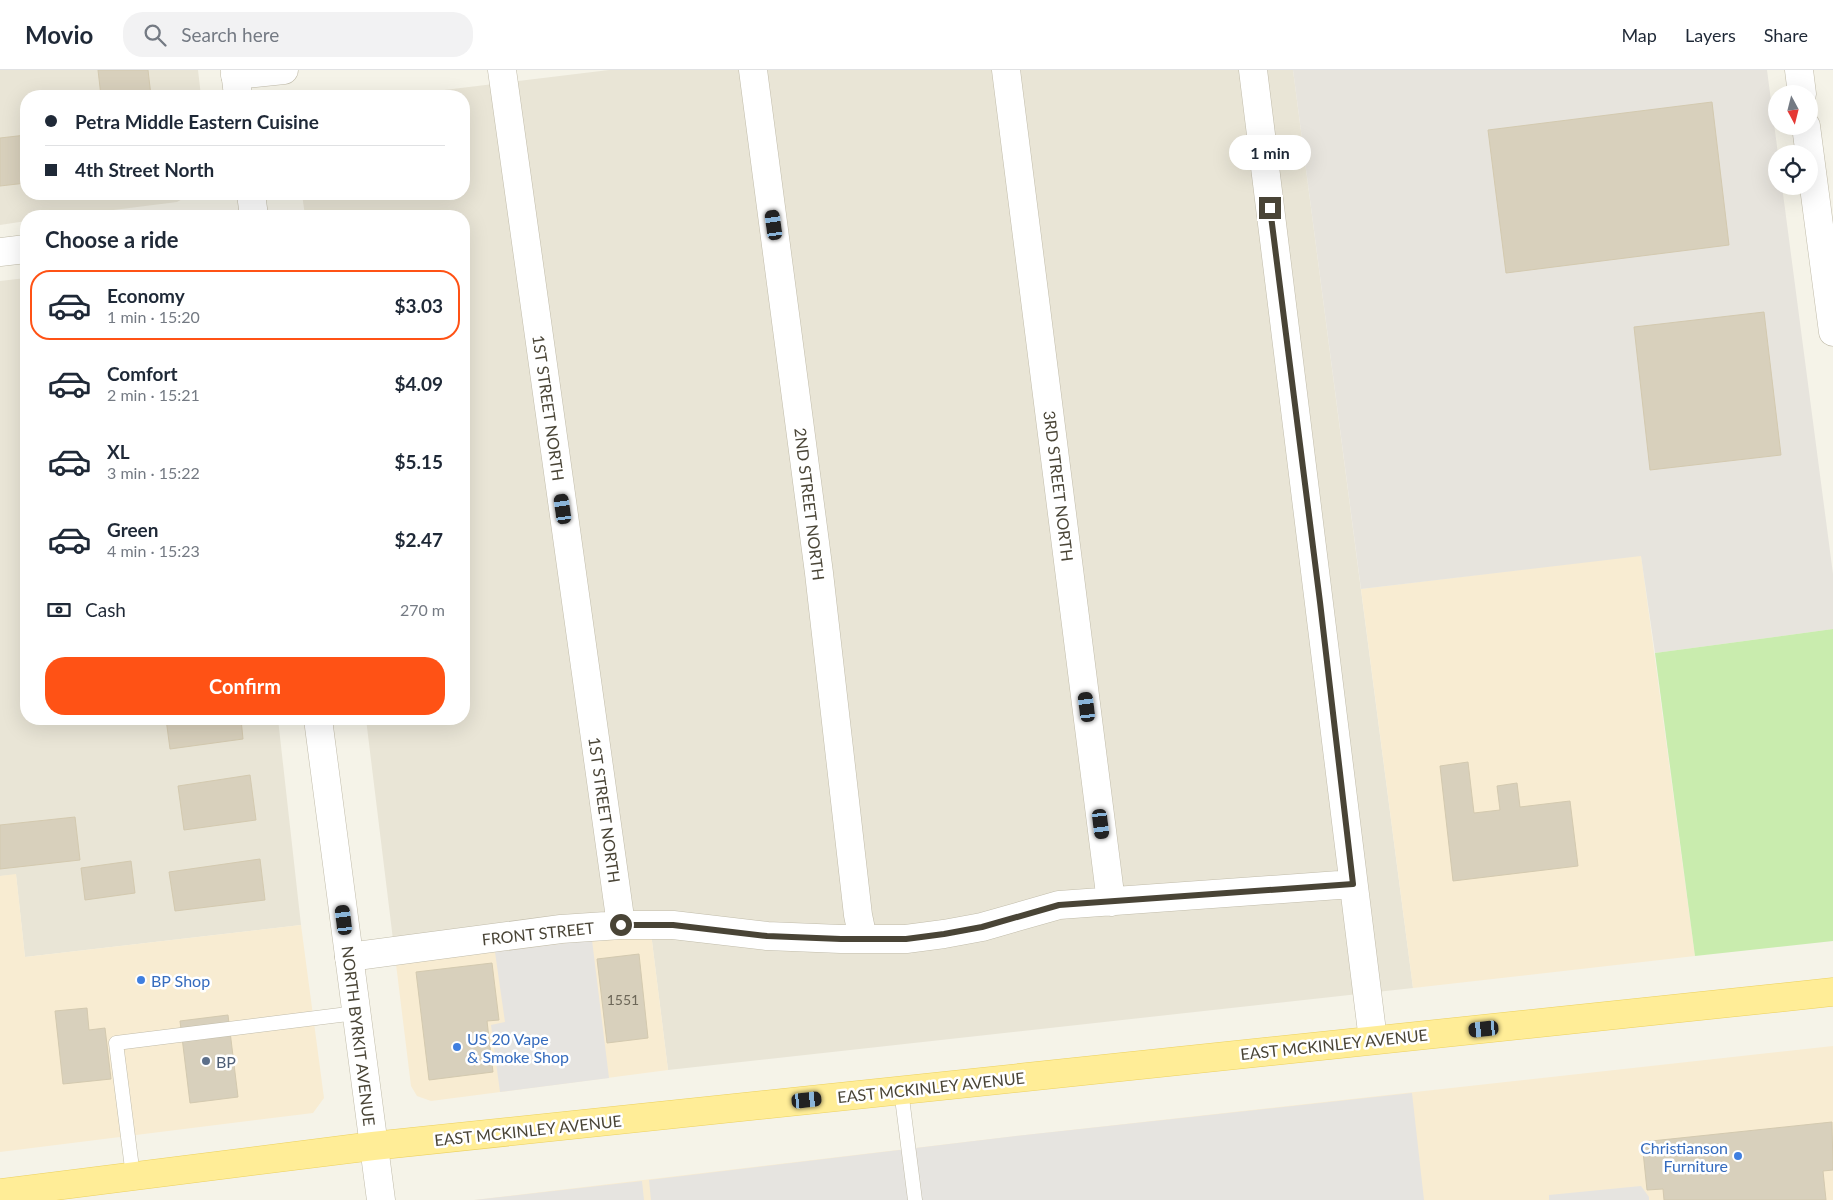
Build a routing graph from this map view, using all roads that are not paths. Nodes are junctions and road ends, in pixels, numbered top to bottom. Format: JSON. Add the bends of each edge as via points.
{"nodes":[{"id":1,"x":284,"y":70,"type":"edge"},
{"id":2,"x":502,"y":70,"type":"edge"},
{"id":3,"x":753,"y":70,"type":"edge"},
{"id":4,"x":1006,"y":70,"type":"edge"},
{"id":5,"x":1253,"y":70,"type":"edge"},
{"id":6,"x":1799,"y":70,"type":"edge"},
{"id":7,"x":236,"y":81,"type":"edge"},
{"id":8,"x":1801,"y":85,"type":"edge"},
{"id":9,"x":1807,"y":135,"type":"edge"},
{"id":10,"x":20,"y":250,"type":"edge"},
{"id":11,"x":0,"y":252,"type":"edge"},
{"id":12,"x":1833,"y":332,"type":"edge"},
{"id":13,"x":319,"y":725,"type":"edge"},
{"id":14,"x":1353,"y":884,"type":"junction"},
{"id":15,"x":1111,"y":902,"type":"junction"},
{"id":16,"x":621,"y":925,"type":"junction"},
{"id":17,"x":863,"y":939,"type":"junction"},
{"id":18,"x":349,"y":957,"type":"junction"},
{"id":19,"x":1833,"y":992,"type":"edge"},
{"id":20,"x":356,"y":1013,"type":"junction"},
{"id":21,"x":1373,"y":1040,"type":"junction"},
{"id":22,"x":901,"y":1090,"type":"junction"},
{"id":23,"x":373,"y":1146,"type":"junction"},
{"id":24,"x":133,"y":1176,"type":"junction"},
{"id":25,"x":0,"y":1193,"type":"edge"},
{"id":26,"x":381,"y":1200,"type":"edge"},
{"id":27,"x":915,"y":1200,"type":"edge"}],
"edges":[{"from":1,"to":7,"type":"street"},
{"from":2,"to":16,"type":"street","name":"1ST STREET NORTH"},
{"from":3,"to":17,"type":"street","name":"2ND STREET NORTH"},
{"from":4,"to":15,"type":"street","name":"3RD STREET NORTH"},
{"from":5,"to":14,"type":"street"},
{"from":6,"to":8,"type":"street"},
{"from":9,"to":12,"type":"street"},
{"from":10,"to":11,"type":"street"},
{"from":13,"to":18,"type":"street","name":"NORTH BYRKIT AVENUE"},
{"from":14,"to":15,"type":"street","name":"FRONT STREET"},
{"from":14,"to":21,"type":"street"},
{"from":15,"to":17,"type":"street","name":"FRONT STREET","via":[[1059,905],[982,927],[944,934],[906,939]]},
{"from":16,"to":17,"type":"street","name":"FRONT STREET","via":[[673,925],[767,936]]},
{"from":16,"to":18,"type":"street","name":"FRONT STREET","via":[[561,929]]},
{"from":18,"to":20,"type":"street","name":"NORTH BYRKIT AVENUE"},
{"from":19,"to":21,"type":"main road","name":"EAST MCKINLEY AVENUE"},
{"from":20,"to":23,"type":"street","name":"NORTH BYRKIT AVENUE"},
{"from":20,"to":24,"type":"lane","via":[[116,1043]]},
{"from":21,"to":22,"type":"main road","name":"EAST MCKINLEY AVENUE"},
{"from":22,"to":23,"type":"main road","name":"EAST MCKINLEY AVENUE"},
{"from":22,"to":27,"type":"lane"},
{"from":23,"to":24,"type":"main road","name":"EAST MCKINLEY AVENUE"},
{"from":23,"to":26,"type":"street","name":"NORTH BYRKIT AVENUE"},
{"from":24,"to":25,"type":"main road","name":"EAST MCKINLEY AVENUE"}]}
